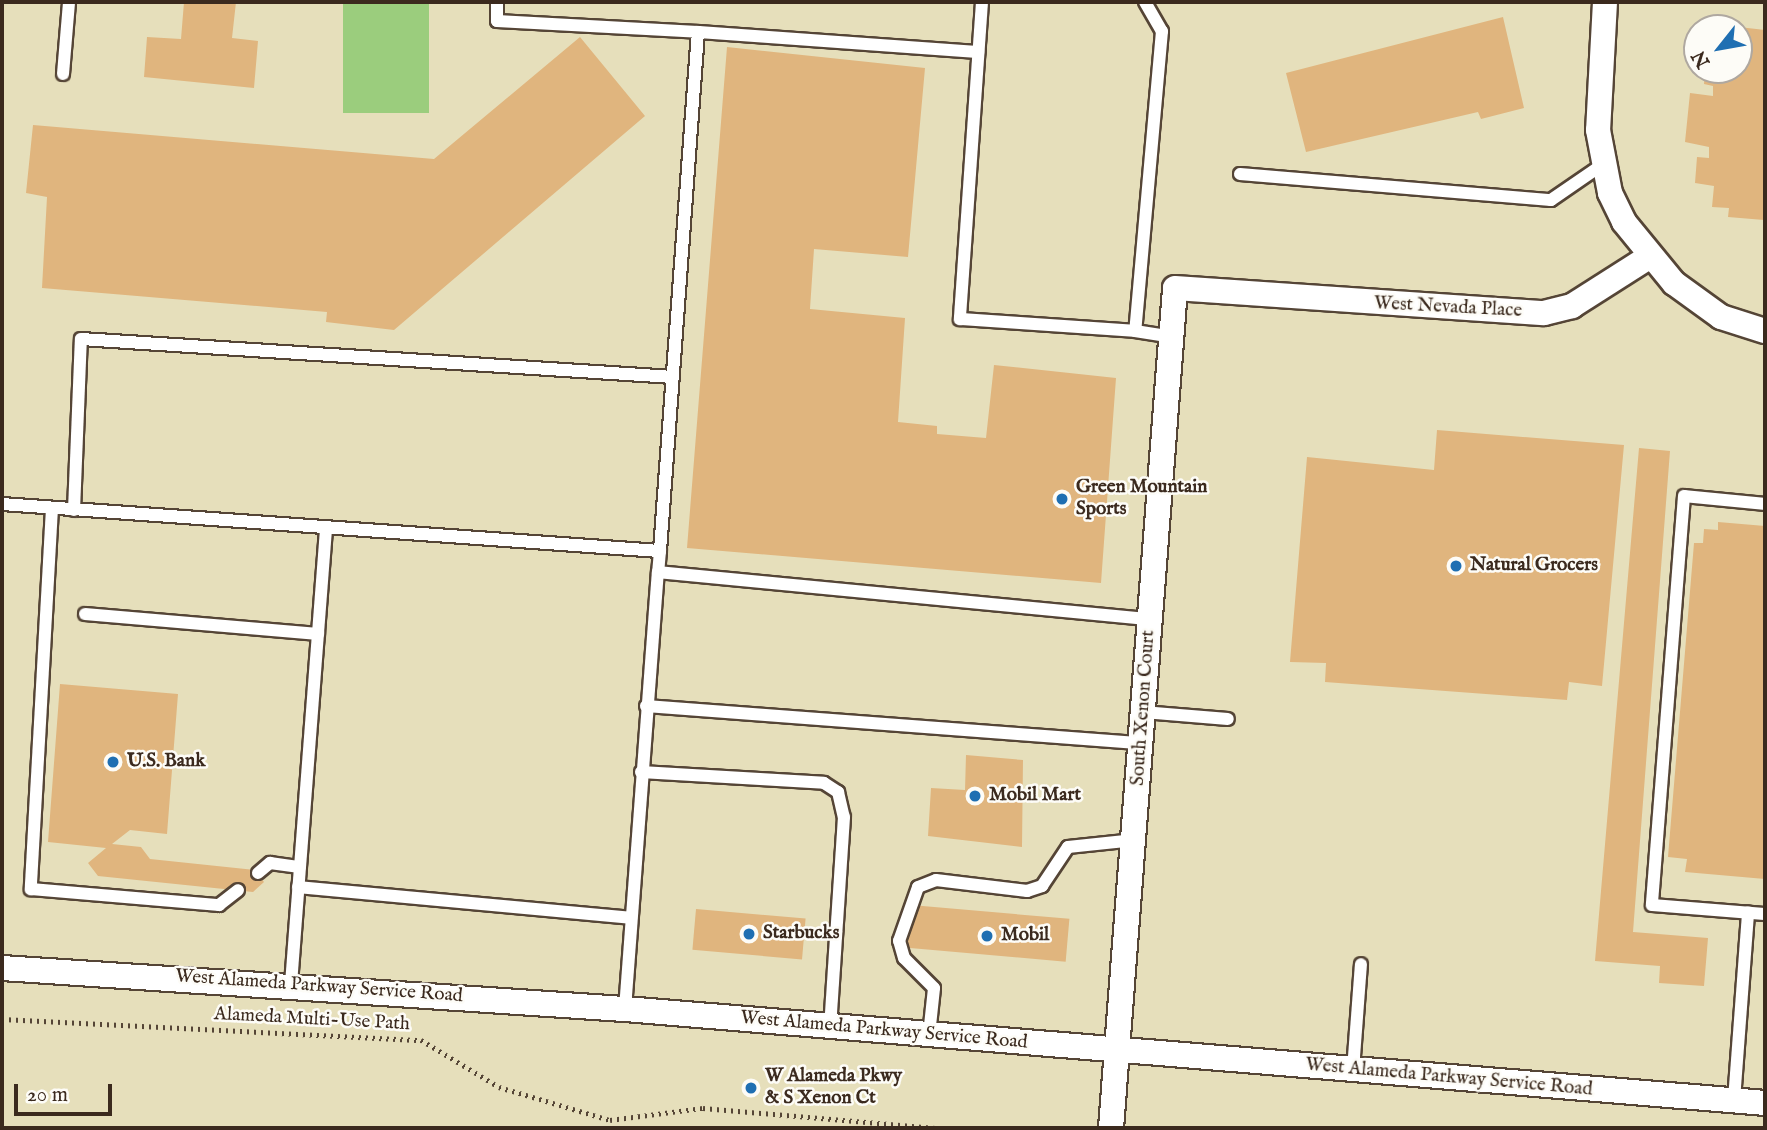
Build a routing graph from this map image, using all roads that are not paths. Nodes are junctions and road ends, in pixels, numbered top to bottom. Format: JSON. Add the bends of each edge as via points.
{"nodes":[{"id":1,"x":69,"y":2,"type":"edge"},
{"id":2,"x":497,"y":2,"type":"edge"},
{"id":3,"x":982,"y":2,"type":"edge"},
{"id":4,"x":1145,"y":2,"type":"edge"},
{"id":5,"x":1605,"y":2,"type":"edge"},
{"id":6,"x":698,"y":32,"type":"junction"},
{"id":7,"x":978,"y":52,"type":"junction"},
{"id":8,"x":63,"y":74,"type":"dead end"},
{"id":9,"x":1602,"y":164,"type":"junction"},
{"id":10,"x":1240,"y":174,"type":"dead end"},
{"id":11,"x":1649,"y":257,"type":"junction"},
{"id":12,"x":1175,"y":288,"type":"joint"},
{"id":13,"x":1135,"y":331,"type":"junction"},
{"id":14,"x":1765,"y":331,"type":"edge"},
{"id":15,"x":1172,"y":337,"type":"junction"},
{"id":16,"x":673,"y":377,"type":"junction"},
{"id":17,"x":1765,"y":503,"type":"edge"},
{"id":18,"x":2,"y":504,"type":"edge"},
{"id":19,"x":52,"y":508,"type":"junction"},
{"id":20,"x":74,"y":510,"type":"junction"},
{"id":21,"x":326,"y":529,"type":"junction"},
{"id":22,"x":660,"y":551,"type":"junction"},
{"id":23,"x":659,"y":572,"type":"junction"},
{"id":24,"x":85,"y":614,"type":"dead end"},
{"id":25,"x":1149,"y":619,"type":"junction"},
{"id":26,"x":318,"y":634,"type":"junction"},
{"id":27,"x":646,"y":705,"type":"junction"},
{"id":28,"x":1143,"y":712,"type":"junction"},
{"id":29,"x":1228,"y":719,"type":"dead end"},
{"id":30,"x":1141,"y":743,"type":"junction"},
{"id":31,"x":641,"y":772,"type":"junction"},
{"id":32,"x":1135,"y":840,"type":"junction"},
{"id":33,"x":300,"y":867,"type":"junction"},
{"id":34,"x":258,"y":873,"type":"dead end"},
{"id":35,"x":298,"y":887,"type":"junction"},
{"id":36,"x":238,"y":890,"type":"dead end"},
{"id":37,"x":1748,"y":914,"type":"junction"},
{"id":38,"x":1765,"y":914,"type":"edge"},
{"id":39,"x":630,"y":918,"type":"junction"},
{"id":40,"x":1361,"y":964,"type":"dead end"},
{"id":41,"x":2,"y":968,"type":"edge"},
{"id":42,"x":291,"y":984,"type":"junction"},
{"id":43,"x":625,"y":1009,"type":"junction"},
{"id":44,"x":830,"y":1026,"type":"junction"},
{"id":45,"x":929,"y":1035,"type":"junction"},
{"id":46,"x":1120,"y":1052,"type":"junction"},
{"id":47,"x":1353,"y":1070,"type":"junction"},
{"id":48,"x":1734,"y":1100,"type":"junction"},
{"id":49,"x":1765,"y":1103,"type":"edge"},
{"id":50,"x":1111,"y":1128,"type":"edge"}],
"edges":[{"from":1,"to":8,"type":"lane"},
{"from":2,"to":6,"type":"lane","via":[[497,21]]},
{"from":3,"to":7,"type":"lane"},
{"from":4,"to":13,"type":"lane","via":[[1162,32]]},
{"from":5,"to":9,"type":"street","via":[[1599,81]]},
{"from":6,"to":7,"type":"lane"},
{"from":6,"to":16,"type":"lane"},
{"from":7,"to":13,"type":"lane","via":[[960,319]]},
{"from":9,"to":10,"type":"lane","via":[[1551,200]]},
{"from":9,"to":11,"type":"street","via":[[1624,222]]},
{"from":11,"to":12,"type":"street","name":"West Nevada Place","via":[[1572,306],[1544,313]]},
{"from":11,"to":14,"type":"street","via":[[1698,302]]},
{"from":12,"to":15,"type":"street","name":"South Xenon Court"},
{"from":13,"to":15,"type":"lane"},
{"from":15,"to":25,"type":"street","name":"South Xenon Court"},
{"from":16,"to":20,"type":"lane","via":[[81,339]]},
{"from":16,"to":22,"type":"lane"},
{"from":17,"to":37,"type":"lane","via":[[1684,496],[1652,905]]},
{"from":18,"to":19,"type":"lane"},
{"from":19,"to":20,"type":"lane"},
{"from":19,"to":36,"type":"lane","via":[[31,889],[219,905]]},
{"from":20,"to":21,"type":"lane"},
{"from":21,"to":22,"type":"lane"},
{"from":21,"to":26,"type":"lane"},
{"from":22,"to":23,"type":"lane"},
{"from":23,"to":25,"type":"lane"},
{"from":23,"to":27,"type":"lane"},
{"from":24,"to":26,"type":"lane"},
{"from":25,"to":28,"type":"street","name":"South Xenon Court"},
{"from":26,"to":33,"type":"lane"},
{"from":27,"to":30,"type":"lane"},
{"from":27,"to":31,"type":"lane"},
{"from":28,"to":29,"type":"lane"},
{"from":28,"to":30,"type":"street","name":"South Xenon Court"},
{"from":30,"to":32,"type":"street","name":"South Xenon Court"},
{"from":31,"to":39,"type":"lane"},
{"from":31,"to":44,"type":"lane","via":[[824,783],[838,793],[844,817]]},
{"from":32,"to":45,"type":"lane","via":[[1068,847],[1048,880],[1027,891],[936,880],[918,887],[899,941],[904,958],[934,988]]},
{"from":32,"to":46,"type":"street","name":"South Xenon Court"},
{"from":33,"to":34,"type":"lane","via":[[270,863]]},
{"from":33,"to":35,"type":"lane"},
{"from":35,"to":39,"type":"lane"},
{"from":35,"to":42,"type":"lane"},
{"from":37,"to":38,"type":"lane"},
{"from":37,"to":48,"type":"lane"},
{"from":39,"to":43,"type":"lane"},
{"from":40,"to":47,"type":"lane"},
{"from":41,"to":42,"type":"street","name":"West Alameda Parkway Service Road"},
{"from":42,"to":43,"type":"street","name":"West Alameda Parkway Service Road"},
{"from":43,"to":44,"type":"street","name":"West Alameda Parkway Service Road"},
{"from":44,"to":45,"type":"street","name":"West Alameda Parkway Service Road"},
{"from":45,"to":46,"type":"street","name":"West Alameda Parkway Service Road"},
{"from":46,"to":47,"type":"street","name":"West Alameda Parkway Service Road"},
{"from":46,"to":50,"type":"street","name":"South Xenon Court"},
{"from":47,"to":48,"type":"street","name":"West Alameda Parkway Service Road"},
{"from":48,"to":49,"type":"street","name":"West Alameda Parkway Service Road"}]}
